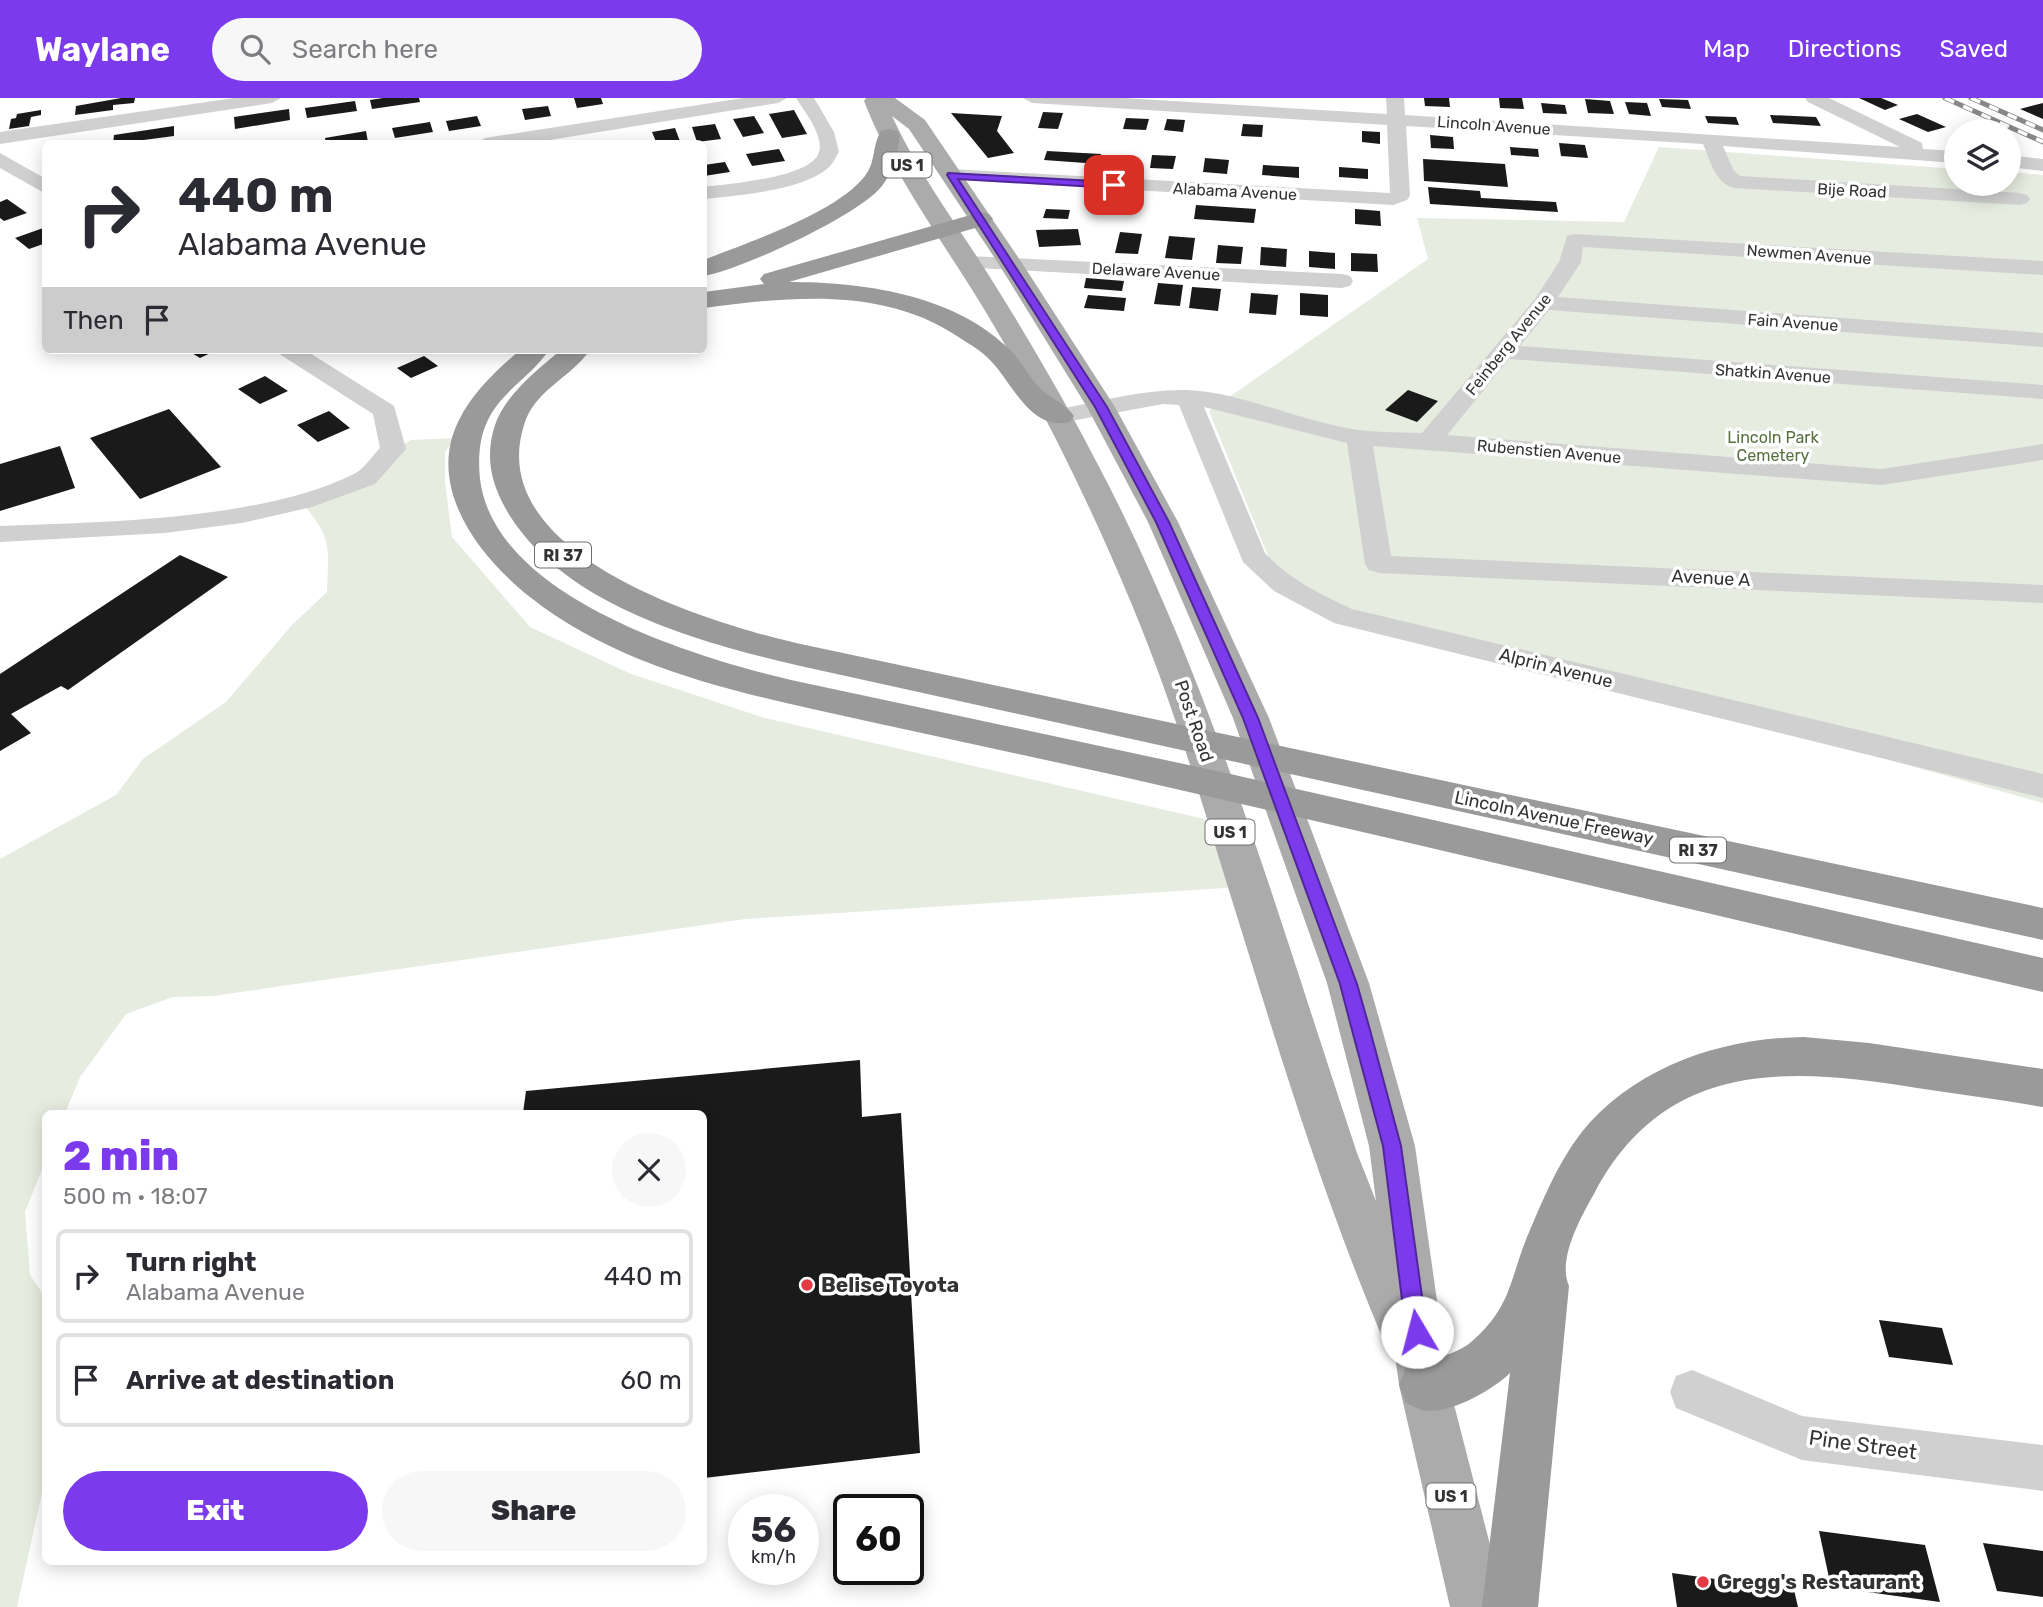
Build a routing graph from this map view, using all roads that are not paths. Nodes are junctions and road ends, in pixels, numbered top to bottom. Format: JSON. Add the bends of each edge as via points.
{"nodes":[{"id":1,"x":272,"y":98,"type":"edge"},
{"id":2,"x":778,"y":98,"type":"edge"},
{"id":3,"x":805,"y":98,"type":"edge"},
{"id":4,"x":874,"y":98,"type":"edge"},
{"id":5,"x":882,"y":98,"type":"edge"},
{"id":6,"x":1032,"y":98,"type":"edge"},
{"id":7,"x":1395,"y":98,"type":"edge"},
{"id":8,"x":1814,"y":98,"type":"edge"},
{"id":9,"x":1396,"y":119,"type":"junction"},
{"id":10,"x":889,"y":136,"type":"junction"},
{"id":11,"x":0,"y":138,"type":"edge"},
{"id":12,"x":1710,"y":139,"type":"junction"},
{"id":13,"x":510,"y":140,"type":"edge"},
{"id":14,"x":1931,"y":155,"type":"junction"},
{"id":15,"x":1944,"y":156,"type":"edge"},
{"id":16,"x":0,"y":159,"type":"edge"},
{"id":17,"x":1944,"y":162,"type":"edge"},
{"id":18,"x":2021,"y":162,"type":"edge"},
{"id":19,"x":2043,"y":165,"type":"edge"},
{"id":20,"x":951,"y":175,"type":"junction"},
{"id":21,"x":42,"y":185,"type":"edge"},
{"id":22,"x":707,"y":192,"type":"edge"},
{"id":23,"x":2014,"y":196,"type":"edge"},
{"id":24,"x":2020,"y":199,"type":"junction"},
{"id":25,"x":2043,"y":210,"type":"edge"},
{"id":26,"x":981,"y":219,"type":"junction"},
{"id":27,"x":947,"y":228,"type":"junction"},
{"id":28,"x":1574,"y":240,"type":"joint"},
{"id":29,"x":969,"y":261,"type":"junction"},
{"id":30,"x":1010,"y":263,"type":"junction"},
{"id":31,"x":707,"y":268,"type":"edge"},
{"id":32,"x":2043,"y":268,"type":"edge"},
{"id":33,"x":1342,"y":281,"type":"dead end"},
{"id":34,"x":707,"y":299,"type":"edge"},
{"id":35,"x":707,"y":300,"type":"edge"},
{"id":36,"x":1543,"y":303,"type":"junction"},
{"id":37,"x":2043,"y":340,"type":"edge"},
{"id":38,"x":1503,"y":352,"type":"junction"},
{"id":39,"x":300,"y":354,"type":"edge"},
{"id":40,"x":532,"y":354,"type":"edge"},
{"id":41,"x":572,"y":354,"type":"edge"},
{"id":42,"x":2043,"y":392,"type":"edge"},
{"id":43,"x":1188,"y":397,"type":"junction"},
{"id":44,"x":1081,"y":412,"type":"junction"},
{"id":45,"x":1359,"y":438,"type":"junction"},
{"id":46,"x":1429,"y":441,"type":"junction"},
{"id":47,"x":2043,"y":452,"type":"edge"},
{"id":48,"x":0,"y":534,"type":"edge"},
{"id":49,"x":2043,"y":594,"type":"edge"},
{"id":50,"x":2043,"y":786,"type":"edge"},
{"id":51,"x":2043,"y":925,"type":"edge"},
{"id":52,"x":2043,"y":975,"type":"edge"},
{"id":53,"x":2043,"y":1088,"type":"edge"},
{"id":54,"x":1548,"y":1244,"type":"junction"},
{"id":55,"x":1424,"y":1385,"type":"junction"},
{"id":56,"x":1692,"y":1392,"type":"dead end"},
{"id":57,"x":2043,"y":1468,"type":"edge"},
{"id":58,"x":1478,"y":1607,"type":"edge"},
{"id":59,"x":1510,"y":1607,"type":"edge"}],
"edges":[{"from":1,"to":11,"type":"street"},
{"from":2,"to":13,"type":"street"},
{"from":3,"to":22,"type":"street","via":[[829,141],[826,160],[801,176]]},
{"from":4,"to":10,"type":"main road","name":"Post Road","number":"US 1"},
{"from":5,"to":20,"type":"main road","name":"Post Road","number":"US 1","via":[[917,125]]},
{"from":6,"to":9,"type":"street","name":"Lincoln Avenue"},
{"from":7,"to":9,"type":"street"},
{"from":8,"to":14,"type":"street"},
{"from":9,"to":12,"type":"street","name":"Lincoln Avenue"},
{"from":9,"to":20,"type":"street","name":"Alabama Avenue","via":[[1400,196],[1393,199]]},
{"from":10,"to":27,"type":"main road","name":"Post Road","number":"US 1"},
{"from":10,"to":31,"type":"highway","via":[[883,168],[856,198]]},
{"from":12,"to":14,"type":"street","name":"Lincoln Avenue"},
{"from":12,"to":24,"type":"street","name":"Bije Road","via":[[1734,182]]},
{"from":14,"to":15,"type":"street","name":"Lincoln Avenue"},
{"from":14,"to":17,"type":"street"},
{"from":16,"to":21,"type":"street"},
{"from":18,"to":19,"type":"street"},
{"from":20,"to":26,"type":"main road","name":"Post Road","number":"US 1"},
{"from":23,"to":24,"type":"street"},
{"from":24,"to":25,"type":"street"},
{"from":26,"to":27,"type":"highway"},
{"from":26,"to":30,"type":"main road","name":"Post Road","number":"US 1"},
{"from":27,"to":29,"type":"main road","name":"Post Road","number":"US 1"},
{"from":27,"to":34,"type":"highway"},
{"from":28,"to":32,"type":"street","name":"Newmen Avenue"},
{"from":28,"to":36,"type":"street","name":"Feinberg Avenue","via":[[1570,262]]},
{"from":29,"to":30,"type":"street","name":"Delaware Avenue"},
{"from":29,"to":44,"type":"main road","name":"Post Road","number":"US 1"},
{"from":30,"to":33,"type":"street","name":"Delaware Avenue"},
{"from":30,"to":44,"type":"main road","name":"Post Road","number":"US 1"},
{"from":35,"to":44,"type":"highway","via":[[814,291],[908,303],[946,318],[991,346],[1027,392]]},
{"from":36,"to":37,"type":"street","name":"Fain Avenue"},
{"from":36,"to":38,"type":"street","name":"Feinberg Avenue"},
{"from":38,"to":42,"type":"street","name":"Shatkin Avenue"},
{"from":38,"to":46,"type":"street","name":"Feinberg Avenue"},
{"from":39,"to":48,"type":"street","via":[[377,404],[392,421],[396,443],[391,453],[361,481],[308,500],[199,522]]},
{"from":40,"to":52,"type":"highway","via":[[495,387],[468,432],[462,468],[468,503],[481,528],[510,562],[547,594],[614,633],[713,673]]},
{"from":41,"to":51,"type":"highway","name":"Lincoln Avenue Freeway","number":"RI 37","via":[[524,398],[510,423],[502,463],[508,489],[521,514],[545,540],[643,605],[743,641]]},
{"from":43,"to":44,"type":"street","name":"Rubenstien Avenue"},
{"from":43,"to":45,"type":"street","name":"Rubenstien Avenue"},
{"from":43,"to":50,"type":"street","name":"Alprin Avenue","via":[[1253,556],[1287,590],[1344,616]]},
{"from":44,"to":55,"type":"main road","name":"Post Road","number":"US 1","via":[[1110,517],[1187,699],[1334,1153]]},
{"from":44,"to":55,"type":"main road","name":"Post Road","number":"US 1","via":[[1163,522],[1251,718],[1348,984],[1392,1146]]},
{"from":45,"to":46,"type":"street","name":"Rubenstien Avenue"},
{"from":45,"to":49,"type":"street","name":"Avenue A","via":[[1379,564]]},
{"from":46,"to":47,"type":"street","name":"Rubenstien Avenue","via":[[1882,477]]},
{"from":53,"to":54,"type":"highway","via":[[1832,1057],[1740,1061],[1712,1069],[1659,1092],[1615,1127],[1580,1174]]},
{"from":54,"to":55,"type":"highway","via":[[1529,1307],[1502,1346],[1468,1374],[1442,1385]]},
{"from":54,"to":59,"type":"highway"},
{"from":55,"to":58,"type":"main road","name":"Post Road","number":"US 1"},
{"from":56,"to":57,"type":"street","name":"Pine Street","via":[[1802,1438]]}]}
